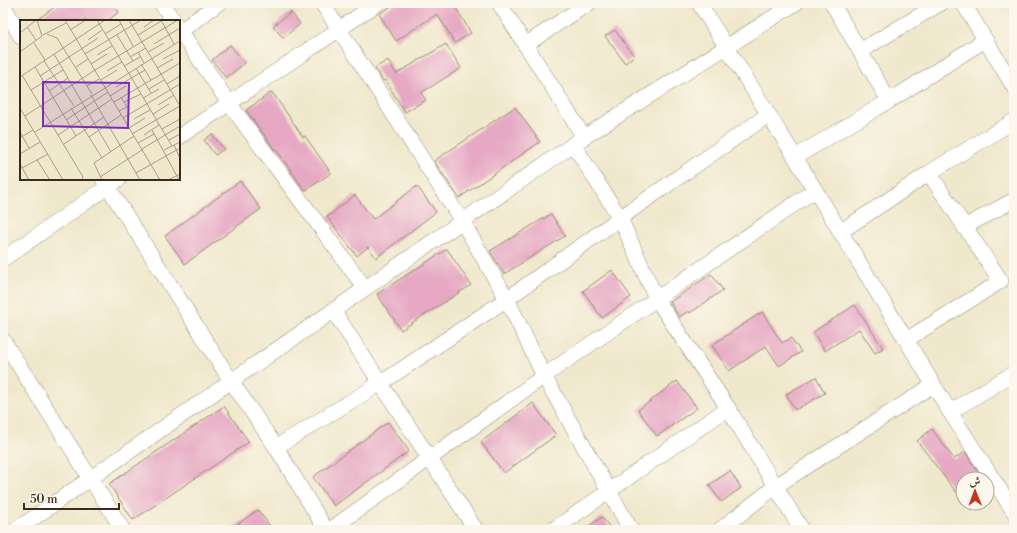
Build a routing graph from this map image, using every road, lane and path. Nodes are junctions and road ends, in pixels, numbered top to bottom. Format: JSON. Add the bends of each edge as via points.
{"nodes":[{"id":1,"x":161,"y":3,"type":"edge"},
{"id":2,"x":219,"y":3,"type":"edge"},
{"id":3,"x":322,"y":3,"type":"edge"},
{"id":4,"x":378,"y":3,"type":"edge"},
{"id":5,"x":499,"y":3,"type":"edge"},
{"id":6,"x":589,"y":3,"type":"edge"},
{"id":7,"x":699,"y":3,"type":"edge"},
{"id":8,"x":796,"y":3,"type":"edge"},
{"id":9,"x":832,"y":3,"type":"edge"},
{"id":10,"x":941,"y":3,"type":"edge"},
{"id":11,"x":963,"y":3,"type":"edge"},
{"id":12,"x":5,"y":6,"type":"edge"},
{"id":13,"x":173,"y":20,"type":"edge"},
{"id":14,"x":180,"y":27,"type":"edge"},
{"id":15,"x":338,"y":30,"type":"junction"},
{"id":16,"x":180,"y":31,"type":"edge"},
{"id":17,"x":20,"y":35,"type":"edge"},
{"id":18,"x":985,"y":40,"type":"junction"},
{"id":19,"x":525,"y":45,"type":"junction"},
{"id":20,"x":727,"y":46,"type":"junction"},
{"id":21,"x":860,"y":51,"type":"junction"},
{"id":22,"x":1014,"y":87,"type":"edge"},
{"id":23,"x":890,"y":101,"type":"junction"},
{"id":24,"x":229,"y":103,"type":"junction"},
{"id":25,"x":768,"y":114,"type":"junction"},
{"id":26,"x":1014,"y":121,"type":"edge"},
{"id":27,"x":180,"y":136,"type":"edge"},
{"id":28,"x":578,"y":140,"type":"junction"},
{"id":29,"x":795,"y":157,"type":"junction"},
{"id":30,"x":929,"y":173,"type":"junction"},
{"id":31,"x":110,"y":182,"type":"edge"},
{"id":32,"x":815,"y":190,"type":"junction"},
{"id":33,"x":1014,"y":200,"type":"edge"},
{"id":34,"x":620,"y":218,"type":"junction"},
{"id":35,"x":462,"y":221,"type":"junction"},
{"id":36,"x":964,"y":227,"type":"junction"},
{"id":37,"x":840,"y":232,"type":"junction"},
{"id":38,"x":3,"y":259,"type":"edge"},
{"id":39,"x":365,"y":288,"type":"junction"},
{"id":40,"x":656,"y":298,"type":"junction"},
{"id":41,"x":507,"y":300,"type":"junction"},
{"id":42,"x":333,"y":310,"type":"junction"},
{"id":43,"x":3,"y":340,"type":"edge"},
{"id":44,"x":906,"y":340,"type":"junction"},
{"id":45,"x":1014,"y":373,"type":"edge"},
{"id":46,"x":544,"y":376,"type":"junction"},
{"id":47,"x":231,"y":381,"type":"junction"},
{"id":48,"x":381,"y":383,"type":"junction"},
{"id":49,"x":933,"y":385,"type":"junction"},
{"id":50,"x":728,"y":408,"type":"junction"},
{"id":51,"x":950,"y":412,"type":"junction"},
{"id":52,"x":276,"y":447,"type":"junction"},
{"id":53,"x":430,"y":458,"type":"junction"},
{"id":54,"x":90,"y":478,"type":"junction"},
{"id":55,"x":776,"y":486,"type":"junction"},
{"id":56,"x":610,"y":490,"type":"junction"},
{"id":57,"x":1014,"y":512,"type":"edge"},
{"id":58,"x":16,"y":530,"type":"edge"},
{"id":59,"x":123,"y":530,"type":"edge"},
{"id":60,"x":326,"y":530,"type":"edge"},
{"id":61,"x":330,"y":530,"type":"edge"},
{"id":62,"x":476,"y":530,"type":"edge"},
{"id":63,"x":553,"y":530,"type":"edge"},
{"id":64,"x":631,"y":530,"type":"edge"},
{"id":65,"x":720,"y":530,"type":"edge"},
{"id":66,"x":802,"y":530,"type":"edge"}],
"edges":[{"from":1,"to":13,"type":"street"},
{"from":2,"to":14,"type":"street"},
{"from":3,"to":15,"type":"street"},
{"from":4,"to":15,"type":"street"},
{"from":5,"to":19,"type":"street"},
{"from":6,"to":19,"type":"street"},
{"from":7,"to":20,"type":"street"},
{"from":8,"to":20,"type":"street"},
{"from":9,"to":21,"type":"street"},
{"from":10,"to":21,"type":"street"},
{"from":11,"to":18,"type":"street"},
{"from":12,"to":17,"type":"street"},
{"from":15,"to":24,"type":"street"},
{"from":15,"to":35,"type":"street"},
{"from":16,"to":24,"type":"street"},
{"from":18,"to":22,"type":"street"},
{"from":18,"to":23,"type":"street"},
{"from":19,"to":28,"type":"street"},
{"from":20,"to":25,"type":"street"},
{"from":20,"to":28,"type":"street"},
{"from":21,"to":23,"type":"street"},
{"from":23,"to":29,"type":"street"},
{"from":24,"to":27,"type":"street"},
{"from":24,"to":39,"type":"street"},
{"from":25,"to":29,"type":"street"},
{"from":25,"to":34,"type":"street"},
{"from":26,"to":30,"type":"street"},
{"from":28,"to":34,"type":"street"},
{"from":28,"to":35,"type":"street"},
{"from":29,"to":32,"type":"street"},
{"from":30,"to":36,"type":"street"},
{"from":30,"to":37,"type":"street"},
{"from":31,"to":38,"type":"street"},
{"from":31,"to":47,"type":"street"},
{"from":32,"to":37,"type":"street"},
{"from":32,"to":40,"type":"street"},
{"from":33,"to":36,"type":"street"},
{"from":34,"to":40,"type":"street"},
{"from":34,"to":41,"type":"street"},
{"from":35,"to":39,"type":"street"},
{"from":35,"to":41,"type":"street"},
{"from":36,"to":44,"type":"street","via":[[1001,281]]},
{"from":37,"to":44,"type":"street"},
{"from":39,"to":42,"type":"street"},
{"from":40,"to":46,"type":"street"},
{"from":40,"to":50,"type":"street"},
{"from":41,"to":46,"type":"street"},
{"from":41,"to":48,"type":"street"},
{"from":42,"to":47,"type":"street"},
{"from":42,"to":48,"type":"street"},
{"from":43,"to":54,"type":"street"},
{"from":44,"to":49,"type":"street"},
{"from":45,"to":51,"type":"street"},
{"from":46,"to":53,"type":"street"},
{"from":46,"to":56,"type":"street"},
{"from":47,"to":52,"type":"street"},
{"from":47,"to":54,"type":"street"},
{"from":48,"to":52,"type":"street"},
{"from":48,"to":53,"type":"street"},
{"from":49,"to":51,"type":"street"},
{"from":49,"to":55,"type":"street"},
{"from":50,"to":55,"type":"street"},
{"from":50,"to":56,"type":"street"},
{"from":51,"to":57,"type":"street"},
{"from":52,"to":60,"type":"street"},
{"from":53,"to":61,"type":"street"},
{"from":53,"to":62,"type":"street"},
{"from":54,"to":58,"type":"street"},
{"from":54,"to":59,"type":"street"},
{"from":55,"to":65,"type":"street"},
{"from":55,"to":66,"type":"street"},
{"from":56,"to":63,"type":"street"},
{"from":56,"to":64,"type":"street"}]}
